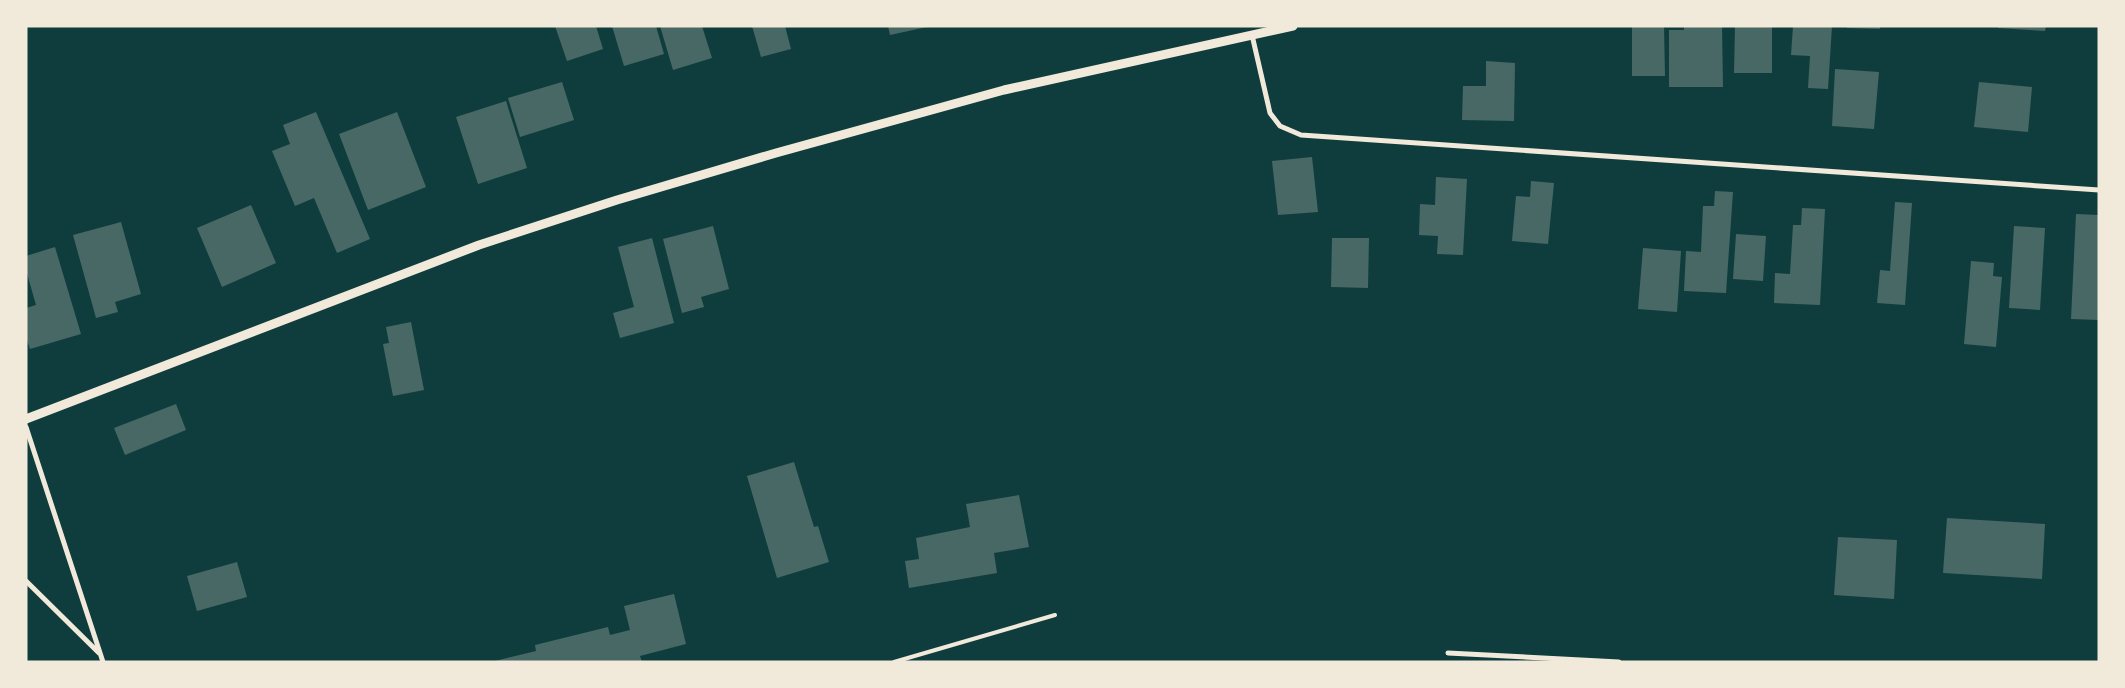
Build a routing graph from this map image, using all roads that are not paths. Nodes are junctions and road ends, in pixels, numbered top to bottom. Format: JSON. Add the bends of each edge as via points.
{"nodes":[{"id":1,"x":1293,"y":26,"type":"edge"},
{"id":2,"x":1252,"y":35,"type":"junction"},
{"id":3,"x":2099,"y":190,"type":"edge"},
{"id":4,"x":26,"y":419,"type":"edge"},
{"id":5,"x":26,"y":427,"type":"edge"},
{"id":6,"x":26,"y":581,"type":"edge"},
{"id":7,"x":1055,"y":615,"type":"dead end"},
{"id":8,"x":1448,"y":653,"type":"dead end"},
{"id":9,"x":101,"y":655,"type":"junction"},
{"id":10,"x":103,"y":662,"type":"edge"},
{"id":11,"x":894,"y":662,"type":"edge"},
{"id":12,"x":1619,"y":662,"type":"edge"}],
"edges":[{"from":1,"to":2,"type":"street"},
{"from":2,"to":3,"type":"street","via":[[1270,113],[1280,126],[1301,135]]},
{"from":2,"to":4,"type":"street","via":[[1004,90],[617,200],[479,245]]},
{"from":5,"to":9,"type":"street"},
{"from":6,"to":9,"type":"street"},
{"from":7,"to":11,"type":"lane"},
{"from":8,"to":12,"type":"street"},
{"from":9,"to":10,"type":"street"}]}
